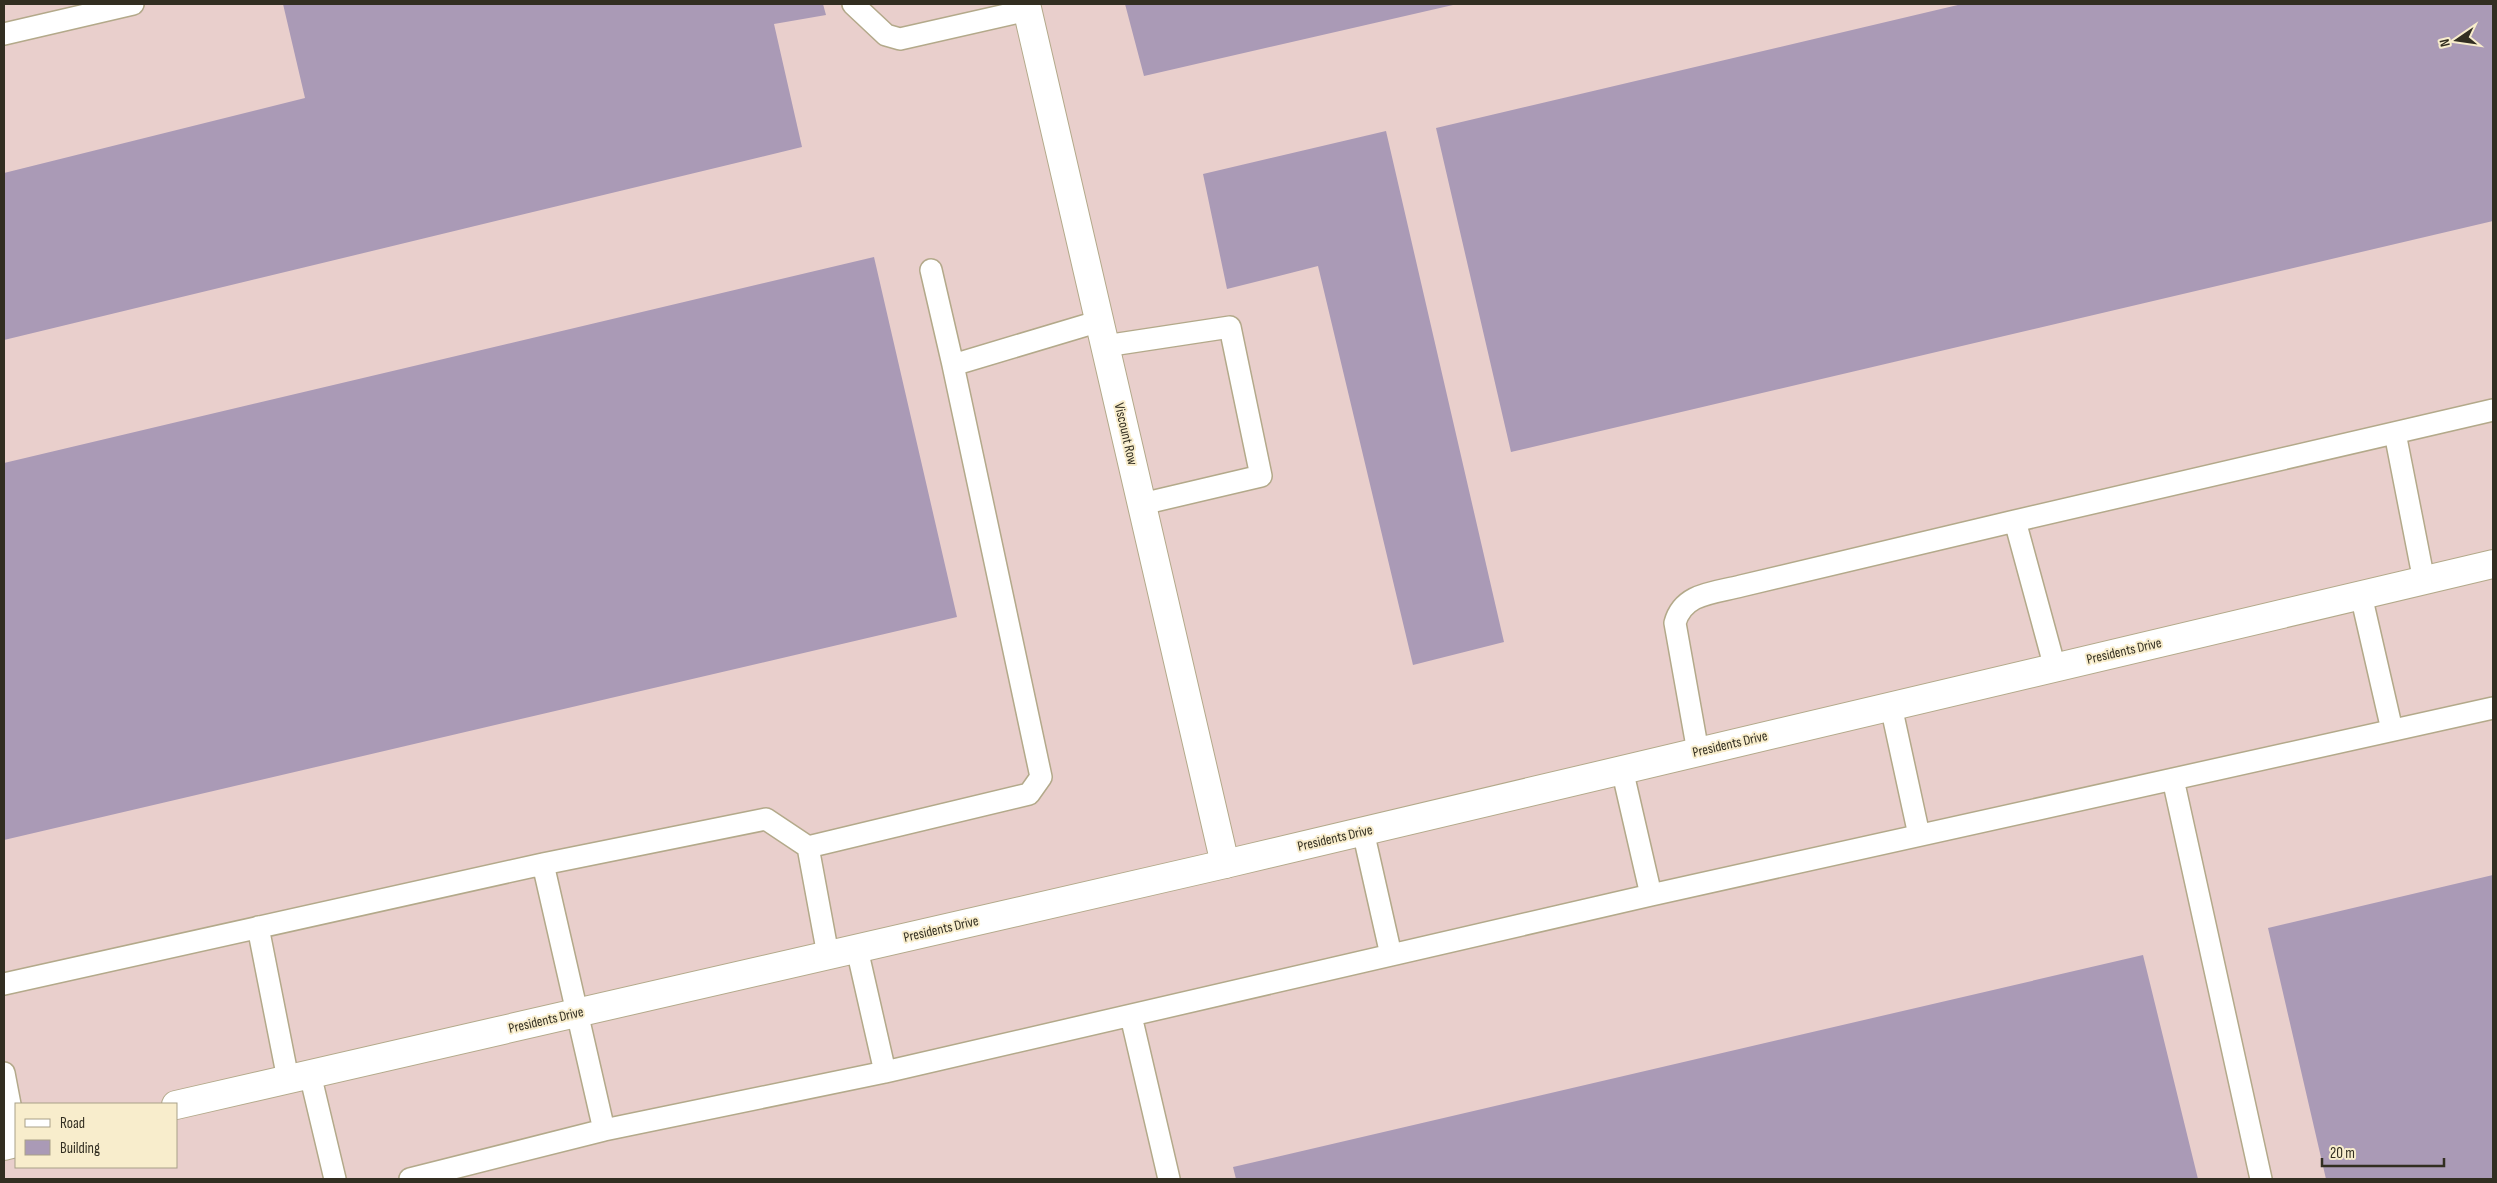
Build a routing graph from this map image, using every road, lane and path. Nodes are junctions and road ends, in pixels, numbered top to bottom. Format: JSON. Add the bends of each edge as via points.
{"nodes":[{"id":1,"x":133,"y":4,"type":"edge"},
{"id":2,"x":853,"y":4,"type":"edge"},
{"id":3,"x":1027,"y":7,"type":"edge"},
{"id":4,"x":99,"y":8,"type":"edge"},
{"id":5,"x":4,"y":34,"type":"edge"},
{"id":6,"x":932,"y":270,"type":"dead end"},
{"id":7,"x":1103,"y":334,"type":"junction"},
{"id":8,"x":953,"y":364,"type":"junction"},
{"id":9,"x":2493,"y":410,"type":"edge"},
{"id":10,"x":2395,"y":433,"type":"junction"},
{"id":11,"x":1142,"y":504,"type":"junction"},
{"id":12,"x":2015,"y":521,"type":"junction"},
{"id":13,"x":2493,"y":564,"type":"edge"},
{"id":14,"x":2424,"y":581,"type":"junction"},
{"id":15,"x":2361,"y":595,"type":"junction"},
{"id":16,"x":2055,"y":668,"type":"junction"},
{"id":17,"x":1890,"y":706,"type":"junction"},
{"id":18,"x":2493,"y":708,"type":"edge"},
{"id":19,"x":2392,"y":730,"type":"junction"},
{"id":20,"x":1698,"y":752,"type":"junction"},
{"id":21,"x":1622,"y":770,"type":"junction"},
{"id":22,"x":2173,"y":779,"type":"junction"},
{"id":23,"x":1363,"y":831,"type":"junction"},
{"id":24,"x":1919,"y":835,"type":"junction"},
{"id":25,"x":808,"y":847,"type":"junction"},
{"id":26,"x":542,"y":864,"type":"junction"},
{"id":27,"x":1225,"y":864,"type":"junction"},
{"id":28,"x":1650,"y":895,"type":"junction"},
{"id":29,"x":258,"y":927,"type":"junction"},
{"id":30,"x":857,"y":949,"type":"junction"},
{"id":31,"x":828,"y":955,"type":"junction"},
{"id":32,"x":1391,"y":955,"type":"junction"},
{"id":33,"x":4,"y":984,"type":"edge"},
{"id":34,"x":578,"y":1012,"type":"junction"},
{"id":35,"x":1131,"y":1016,"type":"junction"},
{"id":36,"x":885,"y":1072,"type":"junction"},
{"id":37,"x":4,"y":1073,"type":"edge"},
{"id":38,"x":299,"y":1077,"type":"junction"},
{"id":39,"x":178,"y":1105,"type":"edge"},
{"id":40,"x":604,"y":1130,"type":"junction"},
{"id":41,"x":15,"y":1131,"type":"edge"},
{"id":42,"x":335,"y":1179,"type":"edge"},
{"id":43,"x":410,"y":1179,"type":"edge"},
{"id":44,"x":1168,"y":1179,"type":"edge"},
{"id":45,"x":2261,"y":1179,"type":"edge"}],
"edges":[{"from":1,"to":4,"type":"lane"},
{"from":2,"to":3,"type":"lane","via":[[886,35],[900,39]]},
{"from":3,"to":7,"type":"street","name":"Viscount Row"},
{"from":4,"to":5,"type":"lane"},
{"from":6,"to":8,"type":"lane"},
{"from":7,"to":8,"type":"lane"},
{"from":7,"to":11,"type":"street","name":"Viscount Row"},
{"from":7,"to":11,"type":"lane","via":[[1230,328],[1261,476]]},
{"from":8,"to":25,"type":"lane","via":[[1041,777],[1029,794]]},
{"from":9,"to":10,"type":"lane"},
{"from":10,"to":12,"type":"lane"},
{"from":10,"to":14,"type":"lane"},
{"from":11,"to":27,"type":"street","name":"Viscount Row"},
{"from":12,"to":16,"type":"lane"},
{"from":12,"to":20,"type":"lane","via":[[1740,586],[1696,598],[1683,605],[1675,624]]},
{"from":13,"to":14,"type":"street","name":"Presidents Drive"},
{"from":14,"to":15,"type":"street","name":"Presidents Drive"},
{"from":15,"to":16,"type":"street","name":"Presidents Drive"},
{"from":15,"to":19,"type":"lane"},
{"from":16,"to":17,"type":"street","name":"Presidents Drive"},
{"from":17,"to":20,"type":"street","name":"Presidents Drive"},
{"from":17,"to":24,"type":"lane"},
{"from":18,"to":19,"type":"lane"},
{"from":19,"to":22,"type":"lane"},
{"from":20,"to":21,"type":"street","name":"Presidents Drive"},
{"from":21,"to":23,"type":"street","name":"Presidents Drive"},
{"from":21,"to":28,"type":"lane"},
{"from":22,"to":24,"type":"lane"},
{"from":22,"to":45,"type":"lane"},
{"from":23,"to":27,"type":"street","name":"Presidents Drive"},
{"from":23,"to":32,"type":"lane"},
{"from":24,"to":28,"type":"lane"},
{"from":25,"to":26,"type":"lane","via":[[766,819]]},
{"from":25,"to":31,"type":"lane"},
{"from":26,"to":29,"type":"lane"},
{"from":26,"to":34,"type":"lane"},
{"from":27,"to":30,"type":"street","name":"Presidents Drive"},
{"from":28,"to":32,"type":"lane"},
{"from":29,"to":33,"type":"lane"},
{"from":29,"to":38,"type":"lane"},
{"from":30,"to":31,"type":"street","name":"Presidents Drive"},
{"from":30,"to":36,"type":"lane"},
{"from":31,"to":34,"type":"street","name":"Presidents Drive"},
{"from":32,"to":35,"type":"lane"},
{"from":34,"to":38,"type":"street","name":"Presidents Drive"},
{"from":34,"to":40,"type":"lane"},
{"from":35,"to":36,"type":"lane"},
{"from":35,"to":44,"type":"lane"},
{"from":36,"to":40,"type":"lane"},
{"from":37,"to":41,"type":"lane"},
{"from":38,"to":39,"type":"street","name":"Presidents Drive"},
{"from":38,"to":42,"type":"lane"},
{"from":40,"to":43,"type":"lane"}]}
